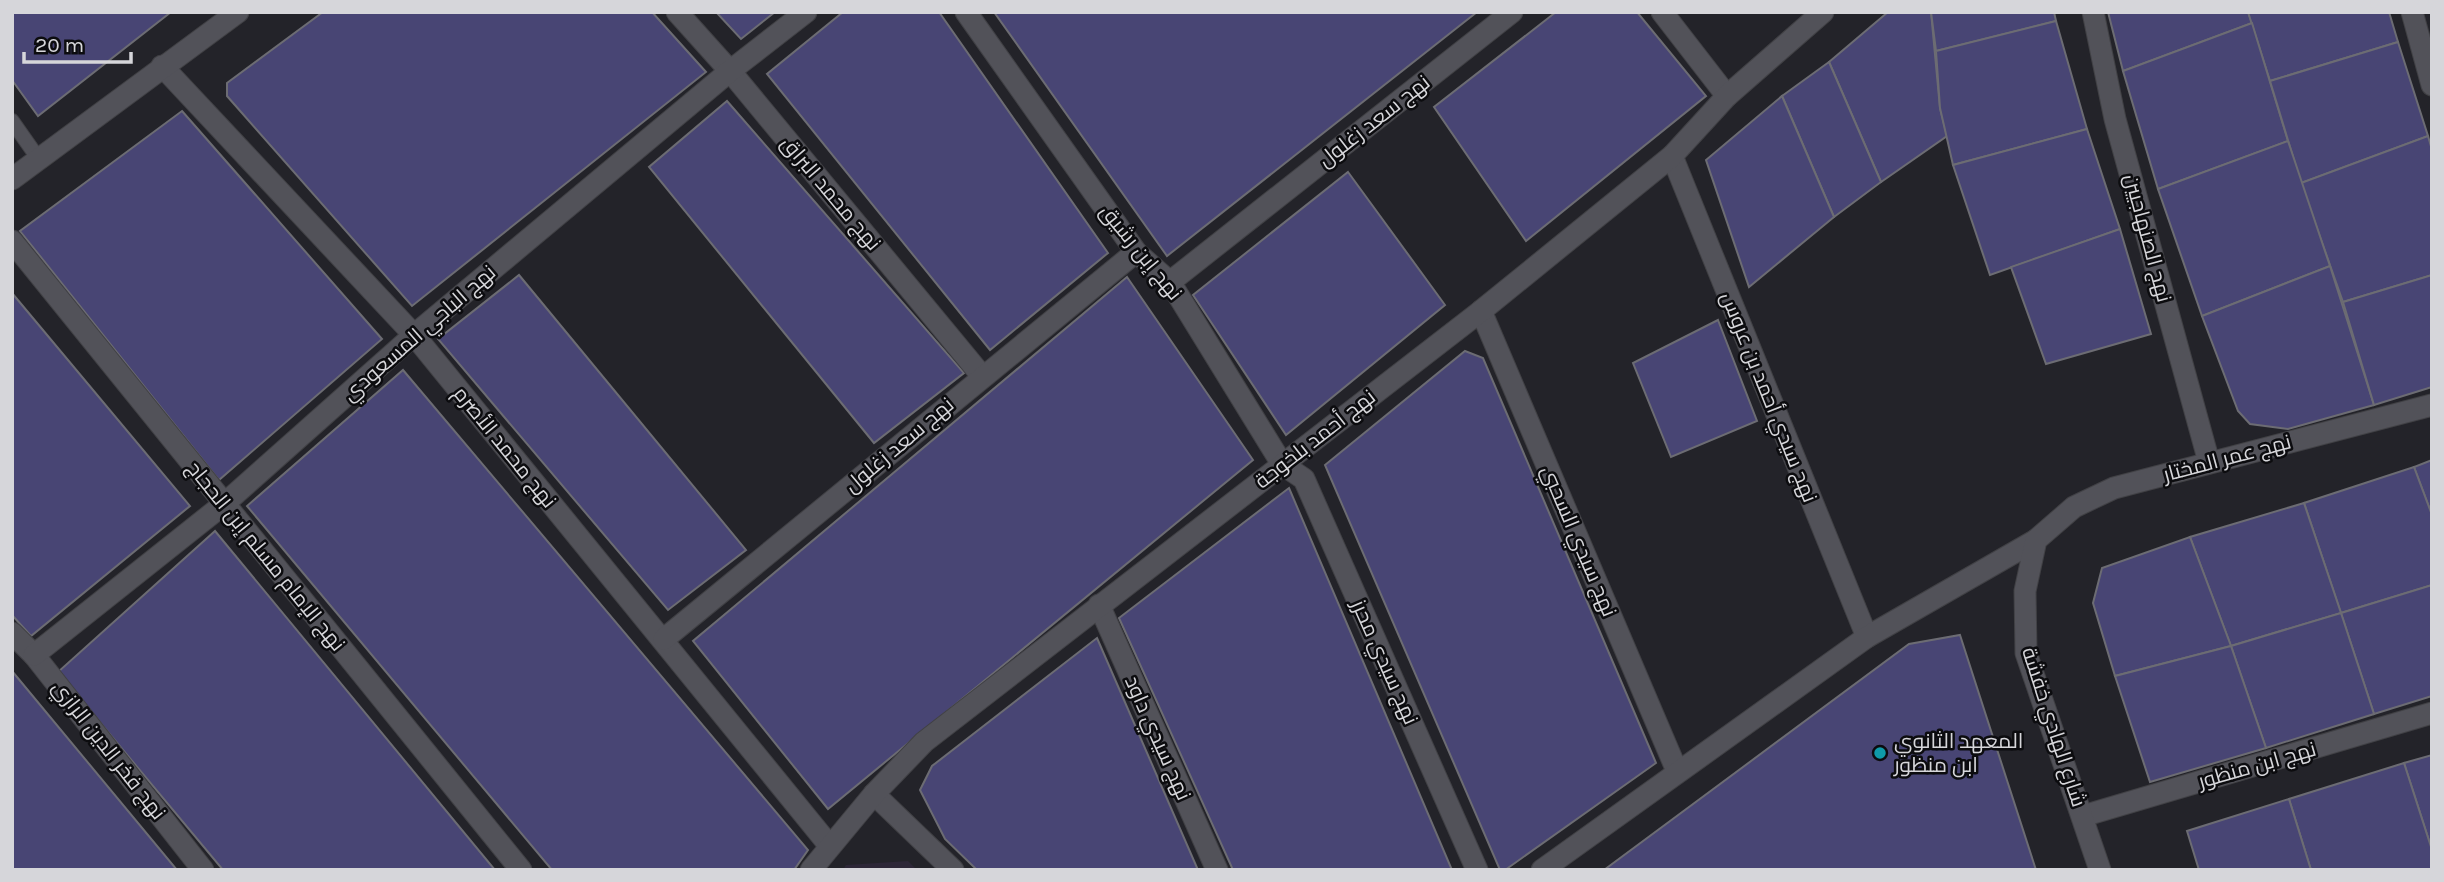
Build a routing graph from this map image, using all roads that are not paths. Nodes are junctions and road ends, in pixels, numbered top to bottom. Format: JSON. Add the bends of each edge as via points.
{"nodes":[{"id":1,"x":238,"y":12,"type":"edge"},
{"id":2,"x":677,"y":12,"type":"edge"},
{"id":3,"x":806,"y":12,"type":"edge"},
{"id":4,"x":966,"y":12,"type":"edge"},
{"id":5,"x":1512,"y":12,"type":"edge"},
{"id":6,"x":1662,"y":12,"type":"edge"},
{"id":7,"x":1823,"y":12,"type":"edge"},
{"id":8,"x":2092,"y":12,"type":"edge"},
{"id":9,"x":2412,"y":12,"type":"edge"},
{"id":10,"x":162,"y":66,"type":"junction"},
{"id":11,"x":730,"y":71,"type":"junction"},
{"id":12,"x":2432,"y":85,"type":"edge"},
{"id":13,"x":1727,"y":96,"type":"junction"},
{"id":14,"x":12,"y":121,"type":"edge"},
{"id":15,"x":1672,"y":156,"type":"junction"},
{"id":16,"x":38,"y":158,"type":"junction"},
{"id":17,"x":12,"y":179,"type":"edge"},
{"id":18,"x":12,"y":240,"type":"edge"},
{"id":19,"x":1136,"y":252,"type":"junction"},
{"id":20,"x":1170,"y":282,"type":"junction"},
{"id":21,"x":1482,"y":312,"type":"junction"},
{"id":22,"x":414,"y":335,"type":"junction"},
{"id":23,"x":982,"y":376,"type":"junction"},
{"id":24,"x":2432,"y":405,"type":"edge"},
{"id":25,"x":2209,"y":462,"type":"junction"},
{"id":26,"x":1282,"y":464,"type":"junction"},
{"id":27,"x":224,"y":504,"type":"junction"},
{"id":28,"x":2036,"y":540,"type":"junction"},
{"id":29,"x":1099,"y":605,"type":"junction"},
{"id":30,"x":12,"y":633,"type":"edge"},
{"id":31,"x":1867,"y":637,"type":"junction"},
{"id":32,"x":664,"y":639,"type":"junction"},
{"id":33,"x":34,"y":655,"type":"junction"},
{"id":34,"x":2432,"y":713,"type":"edge"},
{"id":35,"x":1677,"y":771,"type":"junction"},
{"id":36,"x":874,"y":794,"type":"junction"},
{"id":37,"x":2083,"y":816,"type":"junction"},
{"id":38,"x":829,"y":845,"type":"junction"},
{"id":39,"x":203,"y":870,"type":"edge"},
{"id":40,"x":521,"y":870,"type":"edge"},
{"id":41,"x":811,"y":870,"type":"edge"},
{"id":42,"x":953,"y":870,"type":"edge"},
{"id":43,"x":1217,"y":870,"type":"edge"},
{"id":44,"x":1477,"y":870,"type":"edge"},
{"id":45,"x":1542,"y":870,"type":"edge"},
{"id":46,"x":2100,"y":870,"type":"edge"}],
"edges":[{"from":1,"to":10,"type":"street"},
{"from":2,"to":11,"type":"street","name":"نهج محمد البراق"},
{"from":3,"to":11,"type":"street","name":"نهج الباجي المسعودي"},
{"from":4,"to":19,"type":"street","name":"نهج إبن رشيق"},
{"from":5,"to":20,"type":"street","name":"نهج سعد زغلول"},
{"from":6,"to":13,"type":"street"},
{"from":7,"to":13,"type":"street","name":"نهج أحمد بلخوجة"},
{"from":8,"to":25,"type":"street","name":"نهج الصنهاجيين","via":[[2115,119]]},
{"from":9,"to":12,"type":"street"},
{"from":10,"to":16,"type":"street"},
{"from":10,"to":22,"type":"street","name":"نهج محمد الأصرم"},
{"from":11,"to":22,"type":"street","name":"نهج الباجي المسعودي"},
{"from":11,"to":23,"type":"street","name":"نهج محمد البراق"},
{"from":13,"to":15,"type":"street","name":"نهج أحمد بلخوجة"},
{"from":14,"to":16,"type":"lane"},
{"from":15,"to":21,"type":"street","name":"نهج أحمد بلخوجة"},
{"from":15,"to":31,"type":"street","name":"نهج سيدي أحمد بن عروس"},
{"from":16,"to":17,"type":"street"},
{"from":18,"to":27,"type":"street","name":"نهج اﻹمام مسلم إبن الحجاج"},
{"from":19,"to":20,"type":"street","name":"نهج إبن رشيق"},
{"from":19,"to":23,"type":"street","name":"نهج سعد زغلول"},
{"from":20,"to":26,"type":"street","name":"نهج إبن رشيق"},
{"from":21,"to":26,"type":"street","name":"نهج أحمد بلخوجة"},
{"from":21,"to":35,"type":"street","name":"نهج سيدي السحبي"},
{"from":22,"to":27,"type":"street","name":"نهج الباجي المسعودي"},
{"from":22,"to":32,"type":"street","name":"نهج محمد الأصرم"},
{"from":23,"to":32,"type":"street","name":"نهج سعد زغلول"},
{"from":24,"to":25,"type":"street","name":"نهج عمر المختار"},
{"from":25,"to":28,"type":"street","name":"نهج عمر المختار","via":[[2114,488],[2074,507]]},
{"from":26,"to":29,"type":"street","name":"نهج أحمد بلخوجة"},
{"from":26,"to":44,"type":"street","name":"نهج سيدي محرز","via":[[1304,479]]},
{"from":27,"to":33,"type":"street","name":"نهج الباجي المسعودي"},
{"from":27,"to":40,"type":"street","name":"نهج اﻹمام مسلم إبن الحجاج"},
{"from":28,"to":31,"type":"street","name":"نهج عمر المختار"},
{"from":28,"to":37,"type":"street","name":"شارع الهادي خفشة","via":[[2025,591],[2026,653]]},
{"from":29,"to":36,"type":"street","name":"نهج أحمد بلخوجة","via":[[924,742]]},
{"from":29,"to":43,"type":"street","name":"نهج سيدي داود"},
{"from":30,"to":33,"type":"street","name":"نهج فخر الدين الرازي"},
{"from":31,"to":35,"type":"street","name":"نهج عمر المختار"},
{"from":32,"to":38,"type":"street","name":"نهج محمد الأصرم"},
{"from":33,"to":39,"type":"street","name":"نهج فخر الدين الرازي"},
{"from":34,"to":37,"type":"street","name":"نهج ابن منظور"},
{"from":35,"to":45,"type":"street","name":"نهج عمر المختار"},
{"from":36,"to":38,"type":"street","name":"نهج أحمد بلخوجة"},
{"from":36,"to":42,"type":"street"},
{"from":37,"to":46,"type":"street","name":"شارع الهادي خفشة"},
{"from":38,"to":41,"type":"street","name":"نهج أحمد بلخوجة"}]}
